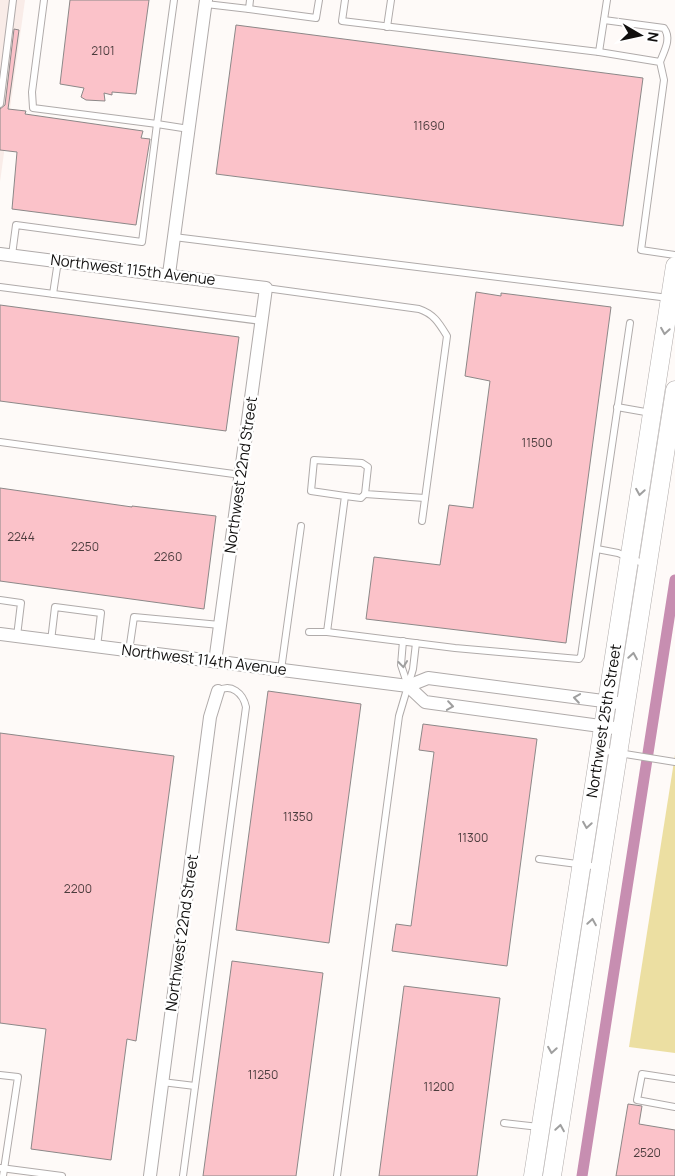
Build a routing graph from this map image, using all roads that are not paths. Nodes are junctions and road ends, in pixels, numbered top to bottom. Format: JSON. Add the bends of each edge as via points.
{"nodes":[{"id":1,"x":13,"y":0,"type":"edge"},
{"id":2,"x":44,"y":0,"type":"edge"},
{"id":3,"x":174,"y":0,"type":"edge"},
{"id":4,"x":250,"y":0,"type":"edge"},
{"id":5,"x":319,"y":0,"type":"edge"},
{"id":6,"x":345,"y":0,"type":"edge"},
{"id":7,"x":391,"y":0,"type":"edge"},
{"id":8,"x":607,"y":0,"type":"edge"},
{"id":9,"x":206,"y":2,"type":"edge"},
{"id":10,"x":248,"y":9,"type":"junction"},
{"id":11,"x":604,"y":20,"type":"junction"},
{"id":12,"x":387,"y":27,"type":"junction"},
{"id":13,"x":599,"y":52,"type":"junction"},
{"id":14,"x":660,"y":62,"type":"junction"},
{"id":15,"x":0,"y":104,"type":"edge"},
{"id":16,"x":157,"y":124,"type":"junction"},
{"id":17,"x":188,"y":129,"type":"junction"},
{"id":18,"x":174,"y":237,"type":"junction"},
{"id":19,"x":6,"y":255,"type":"edge"},
{"id":20,"x":675,"y":255,"type":"edge"},
{"id":21,"x":58,"y":261,"type":"junction"},
{"id":22,"x":675,"y":266,"type":"edge"},
{"id":23,"x":169,"y":274,"type":"junction"},
{"id":24,"x":0,"y":287,"type":"edge"},
{"id":25,"x":266,"y":288,"type":"junction"},
{"id":26,"x":53,"y":294,"type":"junction"},
{"id":27,"x":670,"y":298,"type":"junction"},
{"id":28,"x":261,"y":321,"type":"junction"},
{"id":29,"x":630,"y":322,"type":"dead end"},
{"id":30,"x":675,"y":390,"type":"edge"},
{"id":31,"x":617,"y":408,"type":"junction"},
{"id":32,"x":652,"y":413,"type":"junction"},
{"id":33,"x":0,"y":442,"type":"edge"},
{"id":34,"x":241,"y":475,"type":"junction"},
{"id":35,"x":365,"y":494,"type":"junction"},
{"id":36,"x":345,"y":496,"type":"junction"},
{"id":37,"x":425,"y":498,"type":"junction"},
{"id":38,"x":422,"y":521,"type":"dead end"},
{"id":39,"x":301,"y":526,"type":"dead end"},
{"id":40,"x":597,"y":549,"type":"junction"},
{"id":41,"x":629,"y":557,"type":"junction"},
{"id":42,"x":648,"y":565,"type":"junction"},
{"id":43,"x":0,"y":600,"type":"edge"},
{"id":44,"x":220,"y":625,"type":"junction"},
{"id":45,"x":309,"y":632,"type":"dead end"},
{"id":46,"x":327,"y":632,"type":"junction"},
{"id":47,"x":0,"y":634,"type":"edge"},
{"id":48,"x":16,"y":636,"type":"junction"},
{"id":49,"x":51,"y":641,"type":"junction"},
{"id":50,"x":403,"y":641,"type":"junction"},
{"id":51,"x":416,"y":643,"type":"junction"},
{"id":52,"x":97,"y":647,"type":"junction"},
{"id":53,"x":129,"y":651,"type":"junction"},
{"id":54,"x":215,"y":662,"type":"junction"},
{"id":55,"x":281,"y":670,"type":"junction"},
{"id":56,"x":408,"y":686,"type":"junction"},
{"id":57,"x":218,"y":691,"type":"joint"},
{"id":58,"x":607,"y":702,"type":"junction"},
{"id":59,"x":626,"y":704,"type":"junction"},
{"id":60,"x":603,"y":726,"type":"junction"},
{"id":61,"x":622,"y":729,"type":"junction"},
{"id":62,"x":599,"y":750,"type":"junction"},
{"id":63,"x":626,"y":754,"type":"junction"},
{"id":64,"x":675,"y":762,"type":"edge"},
{"id":65,"x":539,"y":859,"type":"dead end"},
{"id":66,"x":581,"y":865,"type":"junction"},
{"id":67,"x":600,"y":868,"type":"junction"},
{"id":68,"x":0,"y":1075,"type":"edge"},
{"id":69,"x":675,"y":1079,"type":"edge"},
{"id":70,"x":162,"y":1082,"type":"junction"},
{"id":71,"x":195,"y":1086,"type":"junction"},
{"id":72,"x":675,"y":1107,"type":"edge"},
{"id":73,"x":504,"y":1123,"type":"dead end"},
{"id":74,"x":540,"y":1127,"type":"junction"},
{"id":75,"x":2,"y":1168,"type":"edge"},
{"id":76,"x":32,"y":1174,"type":"edge"},
{"id":77,"x":3,"y":1176,"type":"edge"},
{"id":78,"x":62,"y":1176,"type":"edge"},
{"id":79,"x":150,"y":1176,"type":"edge"},
{"id":80,"x":183,"y":1176,"type":"edge"},
{"id":81,"x":337,"y":1176,"type":"edge"},
{"id":82,"x":533,"y":1176,"type":"edge"},
{"id":83,"x":552,"y":1176,"type":"edge"}],
"edges":[{"from":1,"to":15,"type":"lane"},
{"from":2,"to":16,"type":"lane","via":[[32,92],[33,108]]},
{"from":3,"to":16,"type":"lane"},
{"from":4,"to":10,"type":"lane"},
{"from":5,"to":10,"type":"lane","via":[[316,18]]},
{"from":6,"to":12,"type":"lane","via":[[342,21]]},
{"from":7,"to":12,"type":"lane"},
{"from":8,"to":11,"type":"lane"},
{"from":9,"to":10,"type":"lane"},
{"from":9,"to":17,"type":"street"},
{"from":11,"to":13,"type":"lane"},
{"from":11,"to":14,"type":"lane","via":[[664,28],[668,33],[667,44]]},
{"from":12,"to":13,"type":"lane"},
{"from":13,"to":14,"type":"lane"},
{"from":14,"to":20,"type":"lane","via":[[664,80],[641,250]]},
{"from":16,"to":17,"type":"lane"},
{"from":16,"to":19,"type":"lane","via":[[142,242],[16,225]]},
{"from":17,"to":18,"type":"street"},
{"from":18,"to":23,"type":"street"},
{"from":18,"to":27,"type":"lane"},
{"from":19,"to":21,"type":"street","name":"Northwest 115th Avenue"},
{"from":21,"to":23,"type":"street","name":"Northwest 115th Avenue"},
{"from":21,"to":26,"type":"lane"},
{"from":22,"to":27,"type":"main road","name":"Northwest 25th Street"},
{"from":23,"to":25,"type":"street","name":"Northwest 115th Avenue"},
{"from":24,"to":26,"type":"lane"},
{"from":25,"to":28,"type":"street","name":"Northwest 22nd Street"},
{"from":25,"to":37,"type":"lane","via":[[419,309],[438,320],[447,336]]},
{"from":26,"to":28,"type":"lane"},
{"from":27,"to":32,"type":"main road","name":"Northwest 25th Street","one_way":true},
{"from":28,"to":34,"type":"street","name":"Northwest 22nd Street"},
{"from":29,"to":31,"type":"lane"},
{"from":30,"to":42,"type":"main road","name":"Northwest 25th Street"},
{"from":31,"to":32,"type":"lane"},
{"from":31,"to":40,"type":"lane"},
{"from":32,"to":41,"type":"main road","name":"Northwest 25th Street","one_way":true},
{"from":33,"to":34,"type":"lane"},
{"from":34,"to":44,"type":"street","name":"Northwest 22nd Street"},
{"from":35,"to":36,"type":"lane","via":[[361,498]]},
{"from":35,"to":36,"type":"lane","via":[[368,467],[362,462],[314,460],[312,491]]},
{"from":35,"to":37,"type":"lane"},
{"from":36,"to":46,"type":"lane"},
{"from":37,"to":38,"type":"lane"},
{"from":39,"to":55,"type":"lane"},
{"from":40,"to":41,"type":"lane"},
{"from":40,"to":51,"type":"lane","via":[[579,659]]},
{"from":41,"to":42,"type":"lane"},
{"from":41,"to":58,"type":"main road","name":"Northwest 25th Street"},
{"from":59,"to":42,"type":"main road","name":"Northwest 25th Street","one_way":true},
{"from":43,"to":48,"type":"lane","via":[[20,602]]},
{"from":44,"to":53,"type":"lane","via":[[134,617]]},
{"from":44,"to":54,"type":"street","name":"Northwest 22nd Street"},
{"from":45,"to":46,"type":"lane"},
{"from":46,"to":50,"type":"lane"},
{"from":47,"to":48,"type":"street","name":"Northwest 114th Avenue"},
{"from":48,"to":49,"type":"street","name":"Northwest 114th Avenue"},
{"from":49,"to":52,"type":"street","name":"Northwest 114th Avenue"},
{"from":49,"to":52,"type":"lane","via":[[56,607],[101,613]]},
{"from":50,"to":51,"type":"lane"},
{"from":50,"to":56,"type":"lane","one_way":true,"via":[[401,665]]},
{"from":51,"to":56,"type":"lane"},
{"from":52,"to":53,"type":"street","name":"Northwest 114th Avenue"},
{"from":53,"to":54,"type":"street","name":"Northwest 114th Avenue"},
{"from":54,"to":55,"type":"street","name":"Northwest 114th Avenue"},
{"from":55,"to":56,"type":"street","name":"Northwest 114th Avenue"},
{"from":58,"to":56,"type":"street","name":"Northwest 114th Avenue","one_way":true,"via":[[428,678]]},
{"from":56,"to":60,"type":"street","one_way":true,"via":[[425,702]]},
{"from":56,"to":81,"type":"lane","via":[[399,716]]},
{"from":57,"to":70,"type":"street","name":"Northwest 22nd Street","via":[[210,717]]},
{"from":57,"to":71,"type":"lane","via":[[234,690],[242,696],[246,707]]},
{"from":58,"to":59,"type":"street","name":"Northwest 114th Avenue"},
{"from":58,"to":60,"type":"main road","name":"Northwest 25th Street"},
{"from":59,"to":61,"type":"main road","name":"Northwest 25th Street"},
{"from":60,"to":61,"type":"street"},
{"from":60,"to":62,"type":"main road","name":"Northwest 25th Street"},
{"from":61,"to":63,"type":"main road","name":"Northwest 25th Street"},
{"from":62,"to":63,"type":"lane"},
{"from":62,"to":66,"type":"main road","name":"Northwest 25th Street","one_way":true},
{"from":63,"to":64,"type":"lane"},
{"from":63,"to":67,"type":"main road","name":"Northwest 25th Street"},
{"from":65,"to":66,"type":"lane"},
{"from":66,"to":67,"type":"lane"},
{"from":66,"to":74,"type":"main road","name":"Northwest 25th Street","one_way":true},
{"from":83,"to":67,"type":"main road","name":"Northwest 25th Street","one_way":true},
{"from":68,"to":75,"type":"lane","via":[[18,1077],[10,1141]]},
{"from":69,"to":72,"type":"lane","via":[[642,1074],[637,1100]]},
{"from":70,"to":71,"type":"lane"},
{"from":70,"to":79,"type":"street","name":"Northwest 22nd Street"},
{"from":71,"to":80,"type":"lane"},
{"from":73,"to":74,"type":"lane"},
{"from":74,"to":82,"type":"main road","name":"Northwest 25th Street"},
{"from":75,"to":76,"type":"lane"},
{"from":75,"to":77,"type":"lane"},
{"from":76,"to":78,"type":"lane"}]}
